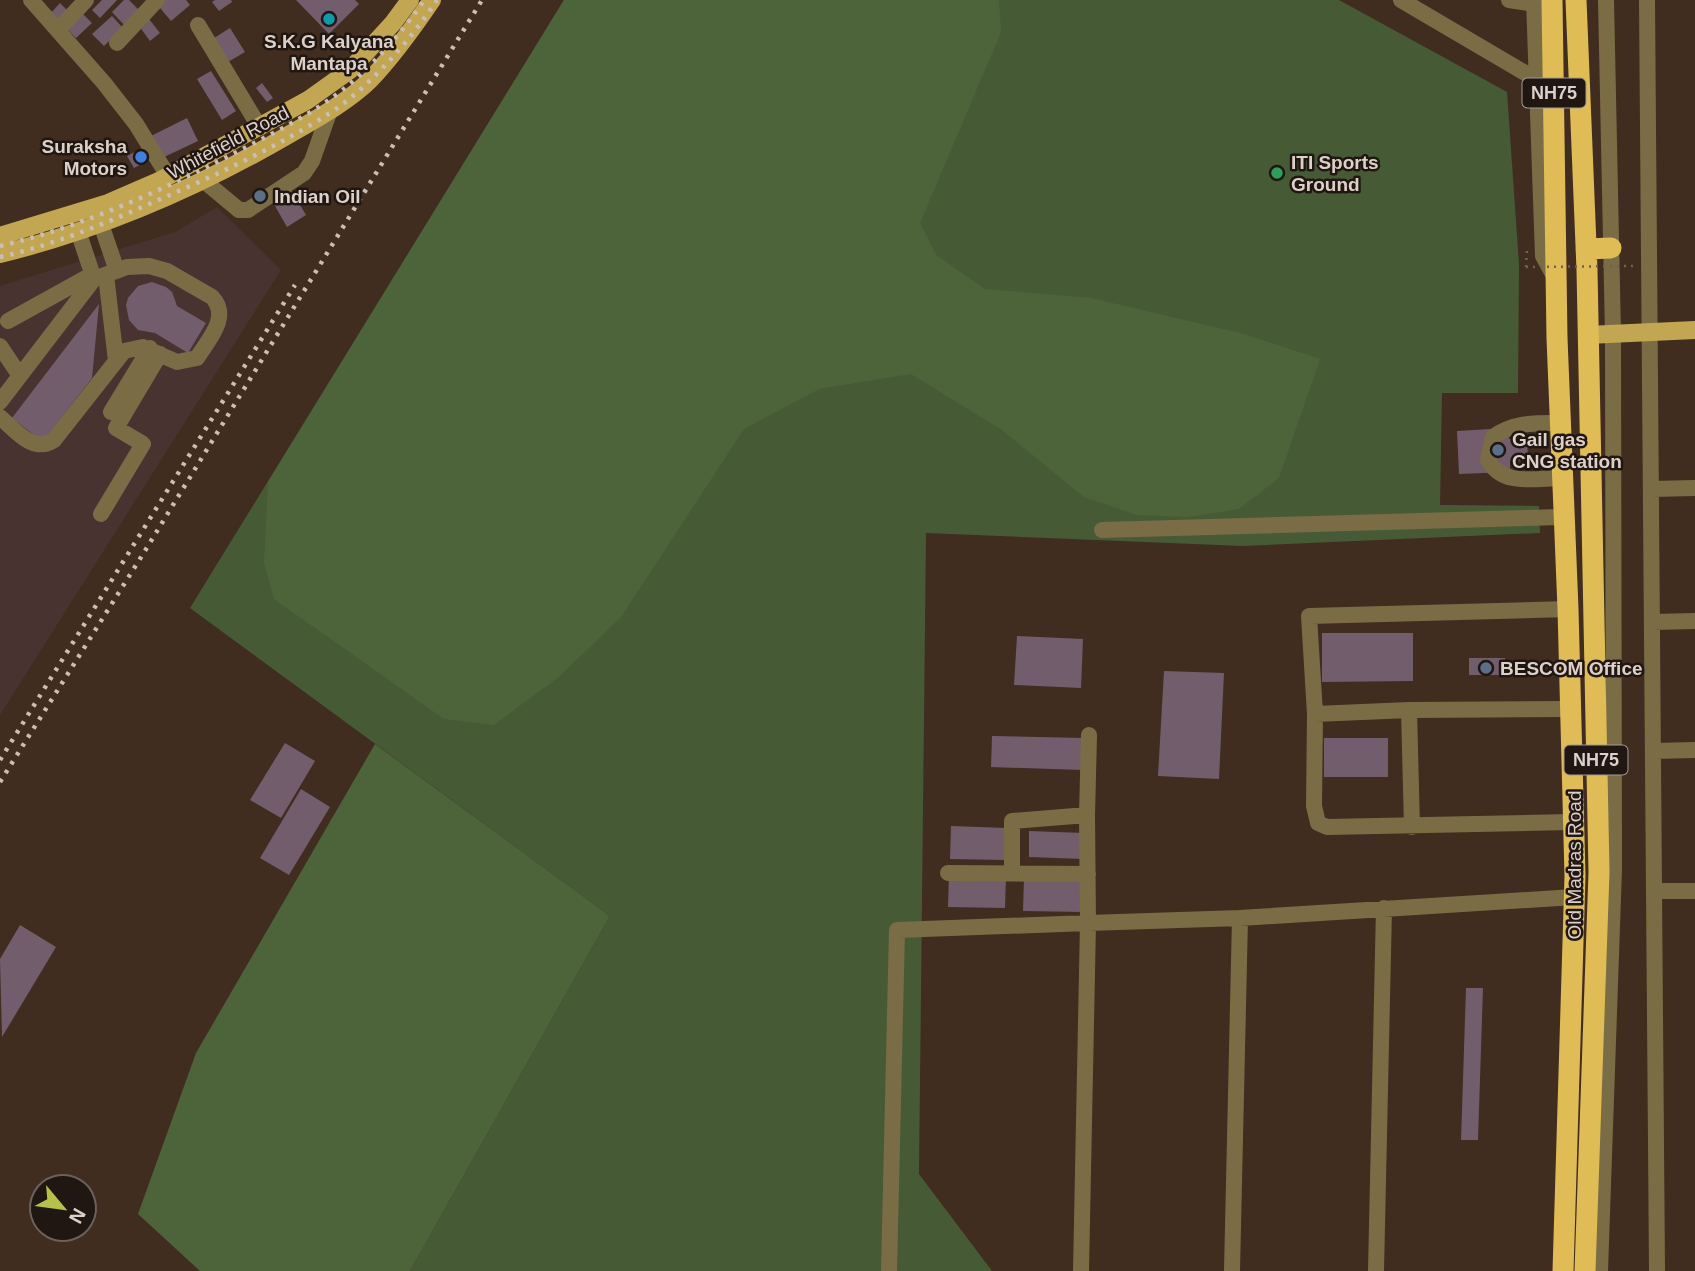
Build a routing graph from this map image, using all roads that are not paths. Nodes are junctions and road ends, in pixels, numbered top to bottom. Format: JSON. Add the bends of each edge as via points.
{"nodes":[{"id":1,"x":31,"y":0,"type":"edge"},
{"id":2,"x":86,"y":0,"type":"edge"},
{"id":3,"x":157,"y":0,"type":"edge"},
{"id":4,"x":410,"y":0,"type":"edge"},
{"id":5,"x":432,"y":0,"type":"edge"},
{"id":6,"x":1401,"y":0,"type":"edge"},
{"id":7,"x":1509,"y":0,"type":"edge"},
{"id":8,"x":1576,"y":0,"type":"edge"},
{"id":9,"x":1606,"y":0,"type":"edge"},
{"id":10,"x":1647,"y":0,"type":"edge"},
{"id":11,"x":1540,"y":2,"type":"edge"},
{"id":12,"x":198,"y":24,"type":"dead end"},
{"id":13,"x":58,"y":30,"type":"junction"},
{"id":14,"x":117,"y":43,"type":"dead end"},
{"id":15,"x":1537,"y":80,"type":"junction"},
{"id":16,"x":330,"y":110,"type":"junction"},
{"id":17,"x":260,"y":128,"type":"junction"},
{"id":18,"x":168,"y":176,"type":"junction"},
{"id":19,"x":203,"y":180,"type":"junction"},
{"id":20,"x":101,"y":224,"type":"junction"},
{"id":21,"x":78,"y":231,"type":"junction"},
{"id":22,"x":0,"y":236,"type":"edge"},
{"id":23,"x":1611,"y":248,"type":"junction"},
{"id":24,"x":1586,"y":249,"type":"junction"},
{"id":25,"x":0,"y":254,"type":"edge"},
{"id":26,"x":103,"y":275,"type":"junction"},
{"id":27,"x":1557,"y":280,"type":"junction"},
{"id":28,"x":8,"y":321,"type":"dead end"},
{"id":29,"x":1695,"y":330,"type":"edge"},
{"id":30,"x":1650,"y":331,"type":"junction"},
{"id":31,"x":1613,"y":334,"type":"junction"},
{"id":32,"x":1588,"y":335,"type":"junction"},
{"id":33,"x":0,"y":346,"type":"edge"},
{"id":34,"x":155,"y":351,"type":"junction"},
{"id":35,"x":116,"y":361,"type":"junction"},
{"id":36,"x":20,"y":376,"type":"junction"},
{"id":37,"x":0,"y":402,"type":"edge"},
{"id":38,"x":111,"y":412,"type":"dead end"},
{"id":39,"x":0,"y":417,"type":"edge"},
{"id":40,"x":1560,"y":423,"type":"junction"},
{"id":41,"x":1562,"y":478,"type":"junction"},
{"id":42,"x":1651,"y":488,"type":"junction"},
{"id":43,"x":1695,"y":488,"type":"edge"},
{"id":44,"x":101,"y":514,"type":"dead end"},
{"id":45,"x":1563,"y":517,"type":"junction"},
{"id":46,"x":1102,"y":530,"type":"dead end"},
{"id":47,"x":1568,"y":609,"type":"junction"},
{"id":48,"x":1695,"y":621,"type":"edge"},
{"id":49,"x":1652,"y":622,"type":"junction"},
{"id":50,"x":1409,"y":709,"type":"junction"},
{"id":51,"x":1569,"y":709,"type":"junction"},
{"id":52,"x":1315,"y":713,"type":"junction"},
{"id":53,"x":1089,"y":735,"type":"dead end"},
{"id":54,"x":1695,"y":750,"type":"edge"},
{"id":55,"x":1653,"y":751,"type":"junction"},
{"id":56,"x":1087,"y":815,"type":"junction"},
{"id":57,"x":1572,"y":822,"type":"junction"},
{"id":58,"x":1412,"y":827,"type":"junction"},
{"id":59,"x":1012,"y":872,"type":"junction"},
{"id":60,"x":948,"y":873,"type":"dead end"},
{"id":61,"x":1088,"y":874,"type":"junction"},
{"id":62,"x":1654,"y":891,"type":"junction"},
{"id":63,"x":1695,"y":891,"type":"edge"},
{"id":64,"x":1574,"y":897,"type":"junction"},
{"id":65,"x":1384,"y":908,"type":"junction"},
{"id":66,"x":1240,"y":918,"type":"junction"},
{"id":67,"x":1088,"y":923,"type":"junction"},
{"id":68,"x":889,"y":1271,"type":"edge"},
{"id":69,"x":1081,"y":1271,"type":"edge"},
{"id":70,"x":1232,"y":1271,"type":"edge"},
{"id":71,"x":1376,"y":1271,"type":"edge"},
{"id":72,"x":1563,"y":1271,"type":"edge"},
{"id":73,"x":1585,"y":1271,"type":"edge"},
{"id":74,"x":1600,"y":1271,"type":"edge"},
{"id":75,"x":1657,"y":1271,"type":"edge"}],
"edges":[{"from":1,"to":13,"type":"street"},
{"from":2,"to":13,"type":"street"},
{"from":3,"to":14,"type":"street"},
{"from":4,"to":17,"type":"main road","name":"Whitefield Road","via":[[350,69]]},
{"from":5,"to":16,"type":"main road","name":"Whitefield Road","via":[[369,82]]},
{"from":6,"to":15,"type":"street"},
{"from":7,"to":11,"type":"street"},
{"from":8,"to":24,"type":"highway","number":"NH75"},
{"from":9,"to":23,"type":"street"},
{"from":10,"to":30,"type":"street"},
{"from":11,"to":15,"type":"street"},
{"from":11,"to":27,"type":"highway","number":"NH75"},
{"from":12,"to":17,"type":"street"},
{"from":13,"to":18,"type":"street","via":[[136,124]]},
{"from":15,"to":27,"type":"street","via":[[1543,256]]},
{"from":16,"to":19,"type":"main road","name":"Whitefield Road"},
{"from":16,"to":19,"type":"street","via":[[304,173],[248,210],[239,210]]},
{"from":17,"to":18,"type":"main road","name":"Whitefield Road"},
{"from":18,"to":22,"type":"main road","name":"Whitefield Road","via":[[108,202]]},
{"from":19,"to":20,"type":"main road","name":"Whitefield Road"},
{"from":20,"to":21,"type":"main road","name":"Whitefield Road"},
{"from":20,"to":26,"type":"street"},
{"from":21,"to":25,"type":"main road","name":"Whitefield Road"},
{"from":21,"to":26,"type":"street"},
{"from":23,"to":24,"type":"highway"},
{"from":23,"to":31,"type":"street"},
{"from":24,"to":32,"type":"highway","name":"Old Madras Road","number":"NH75"},
{"from":26,"to":28,"type":"street"},
{"from":26,"to":34,"type":"street","via":[[138,265],[158,267],[212,297],[218,305],[220,321],[197,358],[177,362]]},
{"from":26,"to":35,"type":"street"},
{"from":26,"to":36,"type":"street"},
{"from":27,"to":40,"type":"highway","name":"Old Madras Road","number":"NH75"},
{"from":29,"to":30,"type":"main road"},
{"from":30,"to":31,"type":"main road"},
{"from":30,"to":42,"type":"street"},
{"from":31,"to":32,"type":"main road"},
{"from":31,"to":74,"type":"street","via":[[1614,869]]},
{"from":32,"to":73,"type":"highway","name":"Old Madras Road","number":"NH75","via":[[1598,872]]},
{"from":33,"to":36,"type":"street"},
{"from":34,"to":35,"type":"street","via":[[130,348]]},
{"from":34,"to":38,"type":"street"},
{"from":34,"to":44,"type":"street","via":[[116,428],[143,444]]},
{"from":35,"to":39,"type":"street","via":[[49,444],[29,442]]},
{"from":36,"to":37,"type":"street"},
{"from":40,"to":41,"type":"highway","name":"Old Madras Road","number":"NH75"},
{"from":40,"to":41,"type":"street","via":[[1506,428],[1493,437],[1488,460],[1494,471],[1507,478]]},
{"from":41,"to":45,"type":"highway","name":"Old Madras Road","number":"NH75"},
{"from":42,"to":43,"type":"street"},
{"from":42,"to":49,"type":"street"},
{"from":45,"to":46,"type":"street"},
{"from":45,"to":47,"type":"highway","name":"Old Madras Road","number":"NH75"},
{"from":47,"to":51,"type":"highway","name":"Old Madras Road","number":"NH75"},
{"from":47,"to":52,"type":"street","via":[[1309,616]]},
{"from":48,"to":49,"type":"street"},
{"from":49,"to":55,"type":"street"},
{"from":50,"to":51,"type":"street"},
{"from":50,"to":52,"type":"street"},
{"from":50,"to":58,"type":"street"},
{"from":51,"to":57,"type":"highway","name":"Old Madras Road","number":"NH75"},
{"from":52,"to":58,"type":"street","via":[[1314,806],[1318,823],[1327,827]]},
{"from":53,"to":56,"type":"street"},
{"from":54,"to":55,"type":"street"},
{"from":55,"to":62,"type":"street"},
{"from":56,"to":59,"type":"street","via":[[1012,821]]},
{"from":56,"to":61,"type":"street"},
{"from":57,"to":58,"type":"street"},
{"from":57,"to":64,"type":"highway","name":"Old Madras Road","number":"NH75"},
{"from":59,"to":60,"type":"street"},
{"from":59,"to":61,"type":"street"},
{"from":61,"to":67,"type":"street"},
{"from":62,"to":63,"type":"street"},
{"from":62,"to":75,"type":"street"},
{"from":64,"to":65,"type":"street"},
{"from":64,"to":72,"type":"highway","name":"Old Madras Road","number":"NH75"},
{"from":65,"to":66,"type":"street"},
{"from":65,"to":71,"type":"street"},
{"from":66,"to":67,"type":"street"},
{"from":66,"to":70,"type":"street"},
{"from":67,"to":68,"type":"street","via":[[897,930]]},
{"from":67,"to":69,"type":"street"}]}
